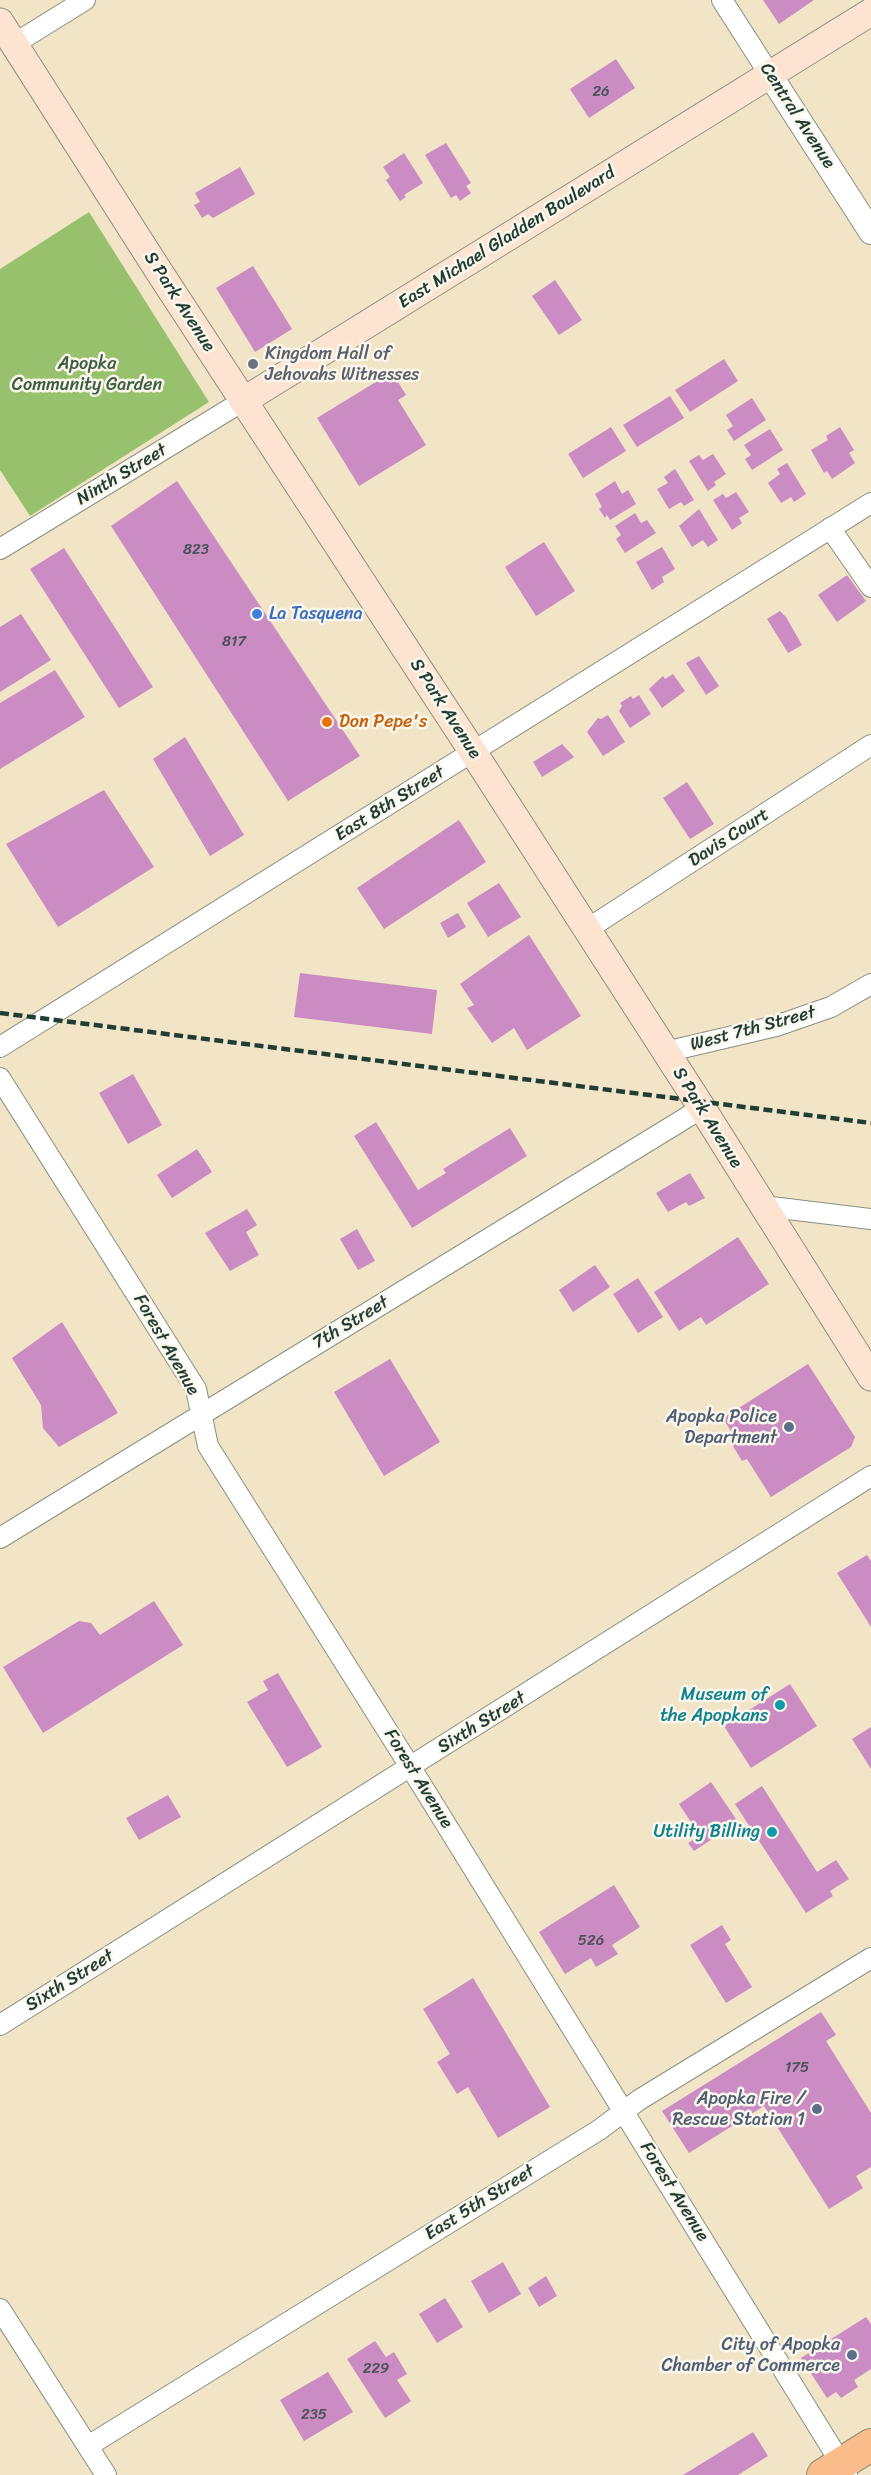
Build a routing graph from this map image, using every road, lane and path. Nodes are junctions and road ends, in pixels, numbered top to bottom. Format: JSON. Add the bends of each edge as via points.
{"nodes":[{"id":1,"x":85,"y":0,"type":"edge"},
{"id":2,"x":722,"y":0,"type":"edge"},
{"id":3,"x":871,"y":12,"type":"edge"},
{"id":4,"x":7,"y":33,"type":"edge"},
{"id":5,"x":770,"y":75,"type":"junction"},
{"id":6,"x":871,"y":232,"type":"edge"},
{"id":7,"x":243,"y":402,"type":"junction"},
{"id":8,"x":871,"y":503,"type":"edge"},
{"id":9,"x":830,"y":528,"type":"junction"},
{"id":10,"x":0,"y":549,"type":"edge"},
{"id":11,"x":871,"y":587,"type":"edge"},
{"id":12,"x":871,"y":746,"type":"edge"},
{"id":13,"x":473,"y":752,"type":"junction"},
{"id":14,"x":586,"y":930,"type":"junction"},
{"id":15,"x":871,"y":984,"type":"edge"},
{"id":16,"x":0,"y":1047,"type":"edge"},
{"id":17,"x":665,"y":1052,"type":"junction"},
{"id":18,"x":0,"y":1078,"type":"edge"},
{"id":19,"x":702,"y":1108,"type":"junction"},
{"id":20,"x":763,"y":1206,"type":"junction"},
{"id":21,"x":871,"y":1219,"type":"edge"},
{"id":22,"x":871,"y":1377,"type":"edge"},
{"id":23,"x":202,"y":1414,"type":"junction"},
{"id":24,"x":871,"y":1476,"type":"edge"},
{"id":25,"x":0,"y":1538,"type":"edge"},
{"id":26,"x":411,"y":1768,"type":"junction"},
{"id":27,"x":871,"y":1958,"type":"edge"},
{"id":28,"x":0,"y":2025,"type":"edge"},
{"id":29,"x":624,"y":2111,"type":"junction"},
{"id":30,"x":0,"y":2309,"type":"edge"},
{"id":31,"x":871,"y":2445,"type":"edge"},
{"id":32,"x":88,"y":2446,"type":"junction"},
{"id":33,"x":837,"y":2471,"type":"edge"},
{"id":34,"x":106,"y":2475,"type":"edge"}],
"edges":[{"from":1,"to":4,"type":"street"},
{"from":2,"to":5,"type":"street","name":"Central Avenue"},
{"from":3,"to":5,"type":"main road","name":"East Michael Gladden Boulevard"},
{"from":4,"to":7,"type":"main road","name":"S Park Avenue"},
{"from":5,"to":6,"type":"street","name":"Central Avenue"},
{"from":5,"to":7,"type":"main road","name":"East Michael Gladden Boulevard"},
{"from":7,"to":10,"type":"street","name":"Ninth Street"},
{"from":7,"to":13,"type":"main road","name":"S Park Avenue"},
{"from":8,"to":9,"type":"street","name":"East 8th Street"},
{"from":9,"to":11,"type":"street"},
{"from":9,"to":13,"type":"street","name":"East 8th Street"},
{"from":12,"to":14,"type":"street","name":"Davis Court"},
{"from":13,"to":14,"type":"main road","name":"S Park Avenue"},
{"from":13,"to":16,"type":"street","name":"East 8th Street"},
{"from":14,"to":17,"type":"main road","name":"S Park Avenue"},
{"from":15,"to":17,"type":"street","name":"West 7th Street","via":[[831,1007],[776,1026]]},
{"from":17,"to":19,"type":"main road","name":"S Park Avenue"},
{"from":18,"to":23,"type":"street","name":"Forest Avenue","via":[[196,1389]]},
{"from":19,"to":20,"type":"main road","name":"S Park Avenue"},
{"from":19,"to":23,"type":"street","name":"7th Street"},
{"from":20,"to":21,"type":"street"},
{"from":20,"to":22,"type":"main road","name":"S Park Avenue"},
{"from":23,"to":25,"type":"street","name":"7th Street"},
{"from":23,"to":26,"type":"street","name":"Forest Avenue","via":[[208,1446]]},
{"from":24,"to":26,"type":"street","name":"Sixth Street"},
{"from":26,"to":28,"type":"street","name":"Sixth Street"},
{"from":26,"to":29,"type":"street","name":"Forest Avenue"},
{"from":27,"to":29,"type":"street","name":"East 5th Street"},
{"from":29,"to":32,"type":"street","name":"East 5th Street"},
{"from":29,"to":33,"type":"street","name":"Forest Avenue"},
{"from":30,"to":32,"type":"street"},
{"from":31,"to":33,"type":"main road"},
{"from":32,"to":34,"type":"street"}]}
